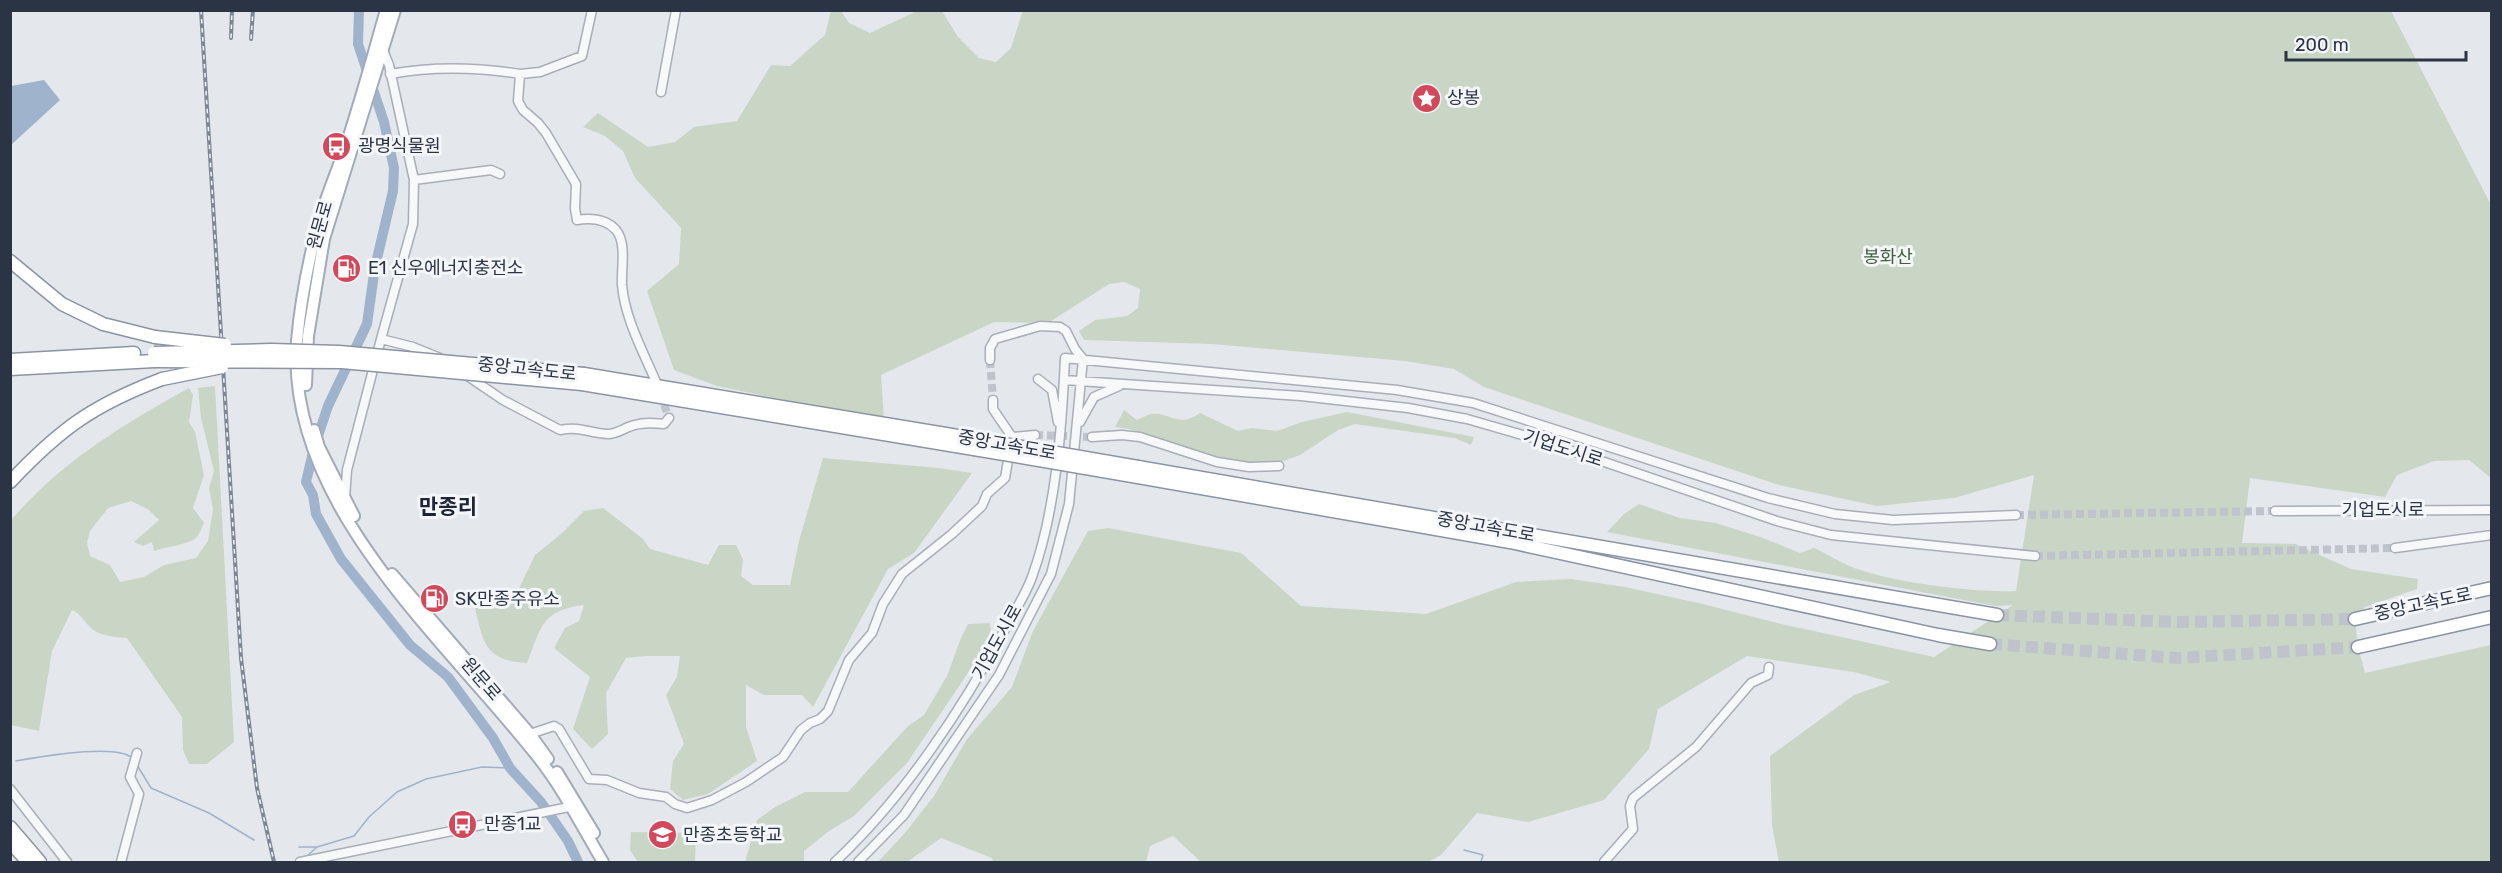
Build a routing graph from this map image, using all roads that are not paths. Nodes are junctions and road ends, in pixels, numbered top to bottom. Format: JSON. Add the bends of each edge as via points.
{"nodes":[{"id":1,"x":386,"y":10,"type":"edge"},
{"id":2,"x":395,"y":10,"type":"edge"},
{"id":3,"x":592,"y":10,"type":"edge"},
{"id":4,"x":676,"y":10,"type":"edge"},
{"id":5,"x":379,"y":49,"type":"junction"},
{"id":6,"x":390,"y":74,"type":"junction"},
{"id":7,"x":520,"y":74,"type":"junction"},
{"id":8,"x":661,"y":92,"type":"dead end"},
{"id":9,"x":500,"y":174,"type":"dead end"},
{"id":10,"x":414,"y":180,"type":"junction"},
{"id":11,"x":10,"y":261,"type":"edge"},
{"id":12,"x":1040,"y":320,"type":"dead end"},
{"id":13,"x":381,"y":339,"type":"junction"},
{"id":14,"x":991,"y":346,"type":"junction"},
{"id":15,"x":1075,"y":349,"type":"junction"},
{"id":16,"x":269,"y":356,"type":"junction"},
{"id":17,"x":154,"y":357,"type":"junction"},
{"id":18,"x":1065,"y":358,"type":"junction"},
{"id":19,"x":1083,"y":359,"type":"junction"},
{"id":20,"x":10,"y":360,"type":"edge"},
{"id":21,"x":990,"y":360,"type":"tunnel mouth"},
{"id":22,"x":10,"y":369,"type":"edge"},
{"id":23,"x":1038,"y":379,"type":"dead end"},
{"id":24,"x":1064,"y":380,"type":"junction"},
{"id":25,"x":1082,"y":381,"type":"junction"},
{"id":26,"x":656,"y":382,"type":"tunnel mouth"},
{"id":27,"x":1125,"y":384,"type":"junction"},
{"id":28,"x":993,"y":400,"type":"tunnel mouth"},
{"id":29,"x":669,"y":418,"type":"dead end"},
{"id":30,"x":1077,"y":430,"type":"junction"},
{"id":31,"x":1059,"y":432,"type":"junction"},
{"id":32,"x":1035,"y":435,"type":"tunnel mouth"},
{"id":33,"x":1012,"y":437,"type":"junction"},
{"id":34,"x":1092,"y":437,"type":"tunnel mouth"},
{"id":35,"x":1280,"y":466,"type":"dead end"},
{"id":36,"x":1138,"y":472,"type":"junction"},
{"id":37,"x":10,"y":482,"type":"edge"},
{"id":38,"x":343,"y":503,"type":"junction"},
{"id":39,"x":2492,"y":510,"type":"edge"},
{"id":40,"x":2275,"y":511,"type":"tunnel mouth"},
{"id":41,"x":2016,"y":515,"type":"tunnel mouth"},
{"id":42,"x":2492,"y":535,"type":"edge"},
{"id":43,"x":2395,"y":548,"type":"tunnel mouth"},
{"id":44,"x":2035,"y":556,"type":"tunnel mouth"},
{"id":45,"x":2492,"y":588,"type":"edge"},
{"id":46,"x":1996,"y":615,"type":"tunnel mouth"},
{"id":47,"x":2492,"y":616,"type":"edge"},
{"id":48,"x":2355,"y":619,"type":"tunnel mouth"},
{"id":49,"x":1989,"y":644,"type":"tunnel mouth"},
{"id":50,"x":2358,"y":647,"type":"tunnel mouth"},
{"id":51,"x":1769,"y":668,"type":"dead end"},
{"id":52,"x":530,"y":734,"type":"junction"},
{"id":53,"x":137,"y":753,"type":"dead end"},
{"id":54,"x":10,"y":789,"type":"edge"},
{"id":55,"x":573,"y":804,"type":"junction"},
{"id":56,"x":10,"y":827,"type":"edge"},
{"id":57,"x":10,"y":842,"type":"edge"},
{"id":58,"x":28,"y":862,"type":"edge"},
{"id":59,"x":40,"y":862,"type":"edge"},
{"id":60,"x":67,"y":862,"type":"edge"},
{"id":61,"x":121,"y":862,"type":"edge"},
{"id":62,"x":300,"y":862,"type":"edge"},
{"id":63,"x":603,"y":862,"type":"edge"},
{"id":64,"x":610,"y":862,"type":"edge"},
{"id":65,"x":835,"y":862,"type":"edge"},
{"id":66,"x":858,"y":862,"type":"edge"},
{"id":67,"x":1604,"y":862,"type":"edge"}],
"edges":[{"from":1,"to":5,"type":"main road"},
{"from":2,"to":5,"type":"main road"},
{"from":3,"to":7,"type":"street","via":[[582,56],[540,72]]},
{"from":4,"to":8,"type":"street"},
{"from":5,"to":6,"type":"street"},
{"from":5,"to":38,"type":"main road","name":"원문로","via":[[315,235],[297,342],[311,448]]},
{"from":6,"to":7,"type":"street","via":[[455,68]]},
{"from":6,"to":10,"type":"street"},
{"from":7,"to":26,"type":"street","via":[[518,101],[546,133],[576,184],[577,220],[591,218],[604,222],[620,238],[622,286],[628,314]]},
{"from":9,"to":10,"type":"street","via":[[491,170]]},
{"from":10,"to":13,"type":"street","via":[[413,224]]},
{"from":11,"to":16,"type":"highway","bridge":true,"via":[[62,304],[104,324],[154,337]]},
{"from":12,"to":14,"type":"street","via":[[993,333]]},
{"from":13,"to":29,"type":"street","via":[[445,361],[503,400],[560,430],[575,427],[608,434],[644,423],[664,424]]},
{"from":13,"to":38,"type":"street","via":[[347,470]]},
{"from":14,"to":15,"type":"street","via":[[1002,336],[1050,325],[1066,331]]},
{"from":14,"to":21,"type":"street"},
{"from":15,"to":18,"type":"street"},
{"from":15,"to":19,"type":"street"},
{"from":16,"to":17,"type":"highway","name":"중앙고속도로","bridge":true},
{"from":16,"to":36,"type":"highway","name":"중앙고속도로","bridge":true,"via":[[583,379]]},
{"from":16,"to":37,"type":"highway","bridge":true,"via":[[162,379],[104,404],[74,422]]},
{"from":17,"to":20,"type":"highway","name":"중앙고속도로"},
{"from":17,"to":22,"type":"highway","name":"중앙고속도로"},
{"from":18,"to":19,"type":"street","name":"기업도시로"},
{"from":18,"to":24,"type":"street","name":"기업도시로"},
{"from":19,"to":25,"type":"street","name":"기업도시로"},
{"from":19,"to":41,"type":"street","name":"기업도시로","via":[[1397,390],[1473,403],[1768,498],[1835,514],[1893,520]]},
{"from":23,"to":31,"type":"street","via":[[1052,390]]},
{"from":24,"to":25,"type":"street","name":"기업도시로"},
{"from":24,"to":31,"type":"street","name":"기업도시로"},
{"from":25,"to":27,"type":"street","name":"기업도시로"},
{"from":25,"to":30,"type":"street","name":"기업도시로"},
{"from":27,"to":30,"type":"street","via":[[1094,397]]},
{"from":27,"to":44,"type":"street","name":"기업도시로","via":[[1301,396],[1431,412],[1540,440],[1777,521],[1831,535]]},
{"from":28,"to":33,"type":"street","via":[[993,409]]},
{"from":30,"to":66,"type":"street","name":"기업도시로","via":[[1069,504],[1051,574],[987,693],[904,815]]},
{"from":31,"to":65,"type":"street","name":"기업도시로","via":[[1043,542],[1033,577],[987,665],[914,774]]},
{"from":32,"to":33,"type":"street"},
{"from":33,"to":52,"type":"street","via":[[1005,478],[952,534],[902,574],[886,596],[872,633],[849,660],[828,711],[801,730],[783,757],[746,782],[687,808],[666,797],[639,793],[607,780],[589,779],[554,726]]},
{"from":34,"to":35,"type":"street","via":[[1140,437],[1217,462]]},
{"from":36,"to":46,"type":"highway","name":"중앙고속도로"},
{"from":36,"to":49,"type":"highway","name":"중앙고속도로","via":[[1510,542]]},
{"from":38,"to":52,"type":"main road","name":"원문로","via":[[397,580]]},
{"from":38,"to":55,"type":"main road","name":"원문로","via":[[398,594],[540,759]]},
{"from":39,"to":40,"type":"street","name":"기업도시로"},
{"from":42,"to":43,"type":"street","name":"기업도시로"},
{"from":45,"to":48,"type":"highway","name":"중앙고속도로"},
{"from":47,"to":50,"type":"highway","name":"중앙고속도로"},
{"from":51,"to":67,"type":"street","via":[[1768,675],[1751,683],[1696,747],[1637,793],[1630,806],[1633,829]]},
{"from":52,"to":55,"type":"main road","name":"원문로"},
{"from":53,"to":61,"type":"street","via":[[130,777],[139,794]]},
{"from":54,"to":60,"type":"street"},
{"from":55,"to":62,"type":"street"},
{"from":55,"to":63,"type":"main road","name":"원문로"},
{"from":55,"to":64,"type":"main road","name":"원문로"},
{"from":56,"to":59,"type":"highway"},
{"from":57,"to":58,"type":"highway"}]}
